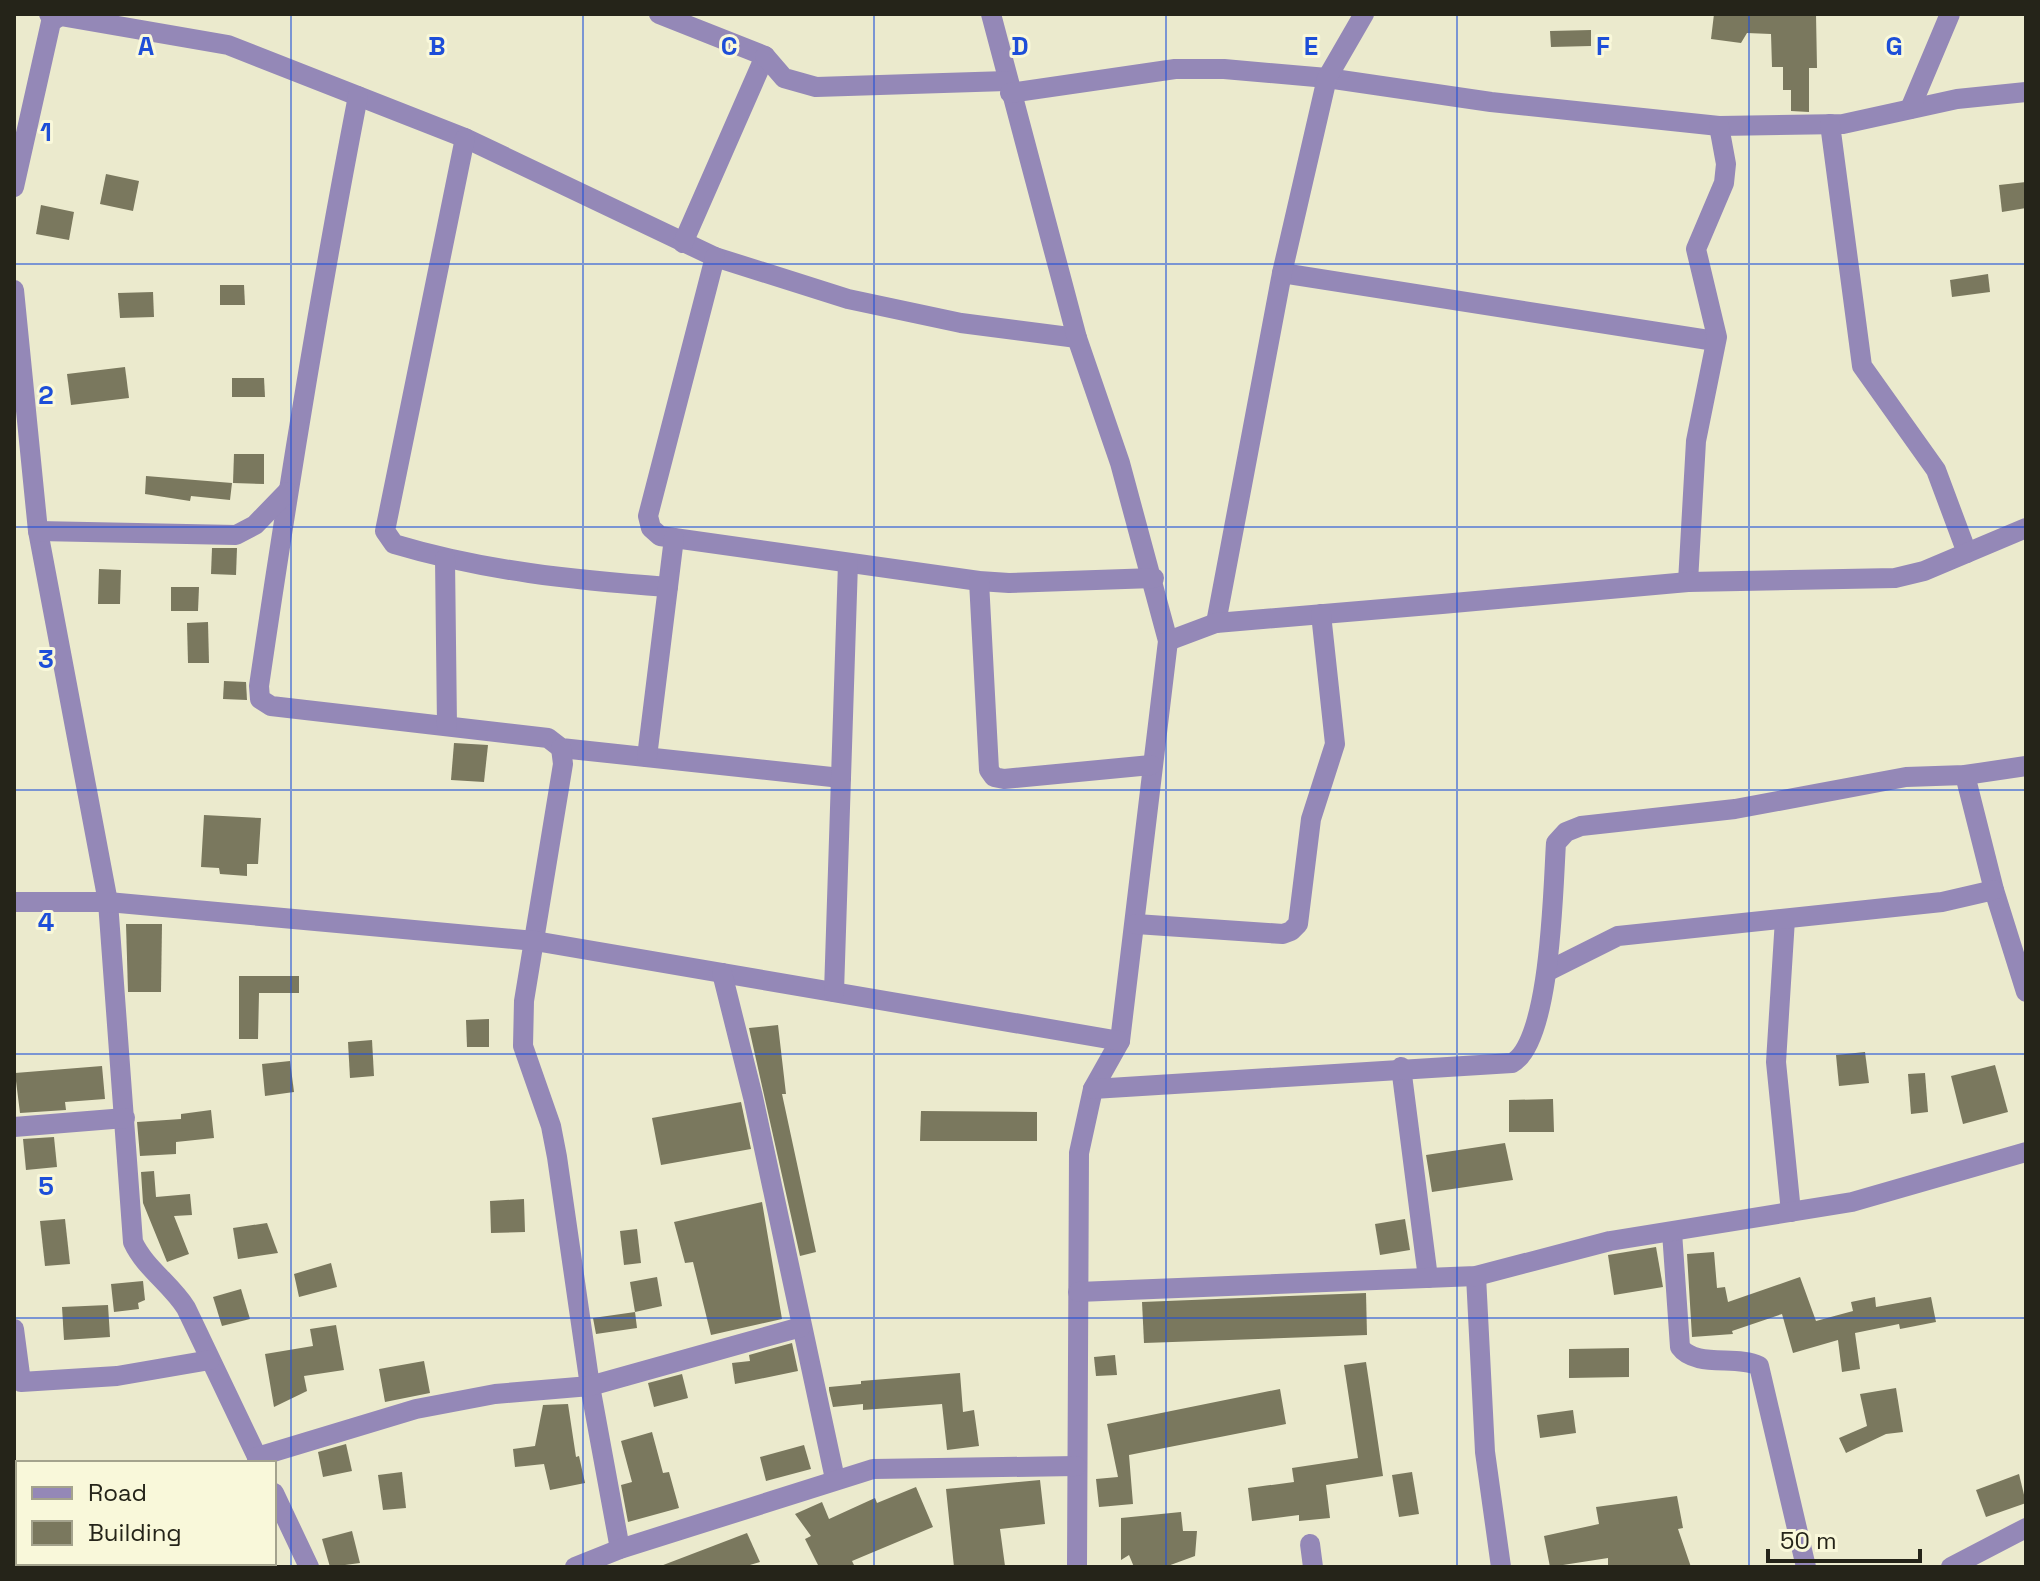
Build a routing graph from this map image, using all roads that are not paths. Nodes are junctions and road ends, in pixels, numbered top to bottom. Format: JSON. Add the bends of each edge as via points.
{"nodes":[{"id":1,"x":659,"y":14,"type":"edge"},
{"id":2,"x":991,"y":14,"type":"edge"},
{"id":3,"x":1364,"y":14,"type":"edge"},
{"id":4,"x":1950,"y":14,"type":"edge"},
{"id":5,"x":53,"y":16,"type":"edge"},
{"id":6,"x":765,"y":56,"type":"junction"},
{"id":7,"x":1327,"y":78,"type":"junction"},
{"id":8,"x":1008,"y":87,"type":"junction"},
{"id":9,"x":2026,"y":92,"type":"edge"},
{"id":10,"x":358,"y":96,"type":"junction"},
{"id":11,"x":1910,"y":109,"type":"junction"},
{"id":12,"x":1830,"y":124,"type":"junction"},
{"id":13,"x":1719,"y":126,"type":"junction"},
{"id":14,"x":465,"y":138,"type":"junction"},
{"id":15,"x":14,"y":187,"type":"edge"},
{"id":16,"x":683,"y":243,"type":"junction"},
{"id":17,"x":715,"y":257,"type":"junction"},
{"id":18,"x":1282,"y":273,"type":"junction"},
{"id":19,"x":14,"y":290,"type":"edge"},
{"id":20,"x":1077,"y":338,"type":"junction"},
{"id":21,"x":1715,"y":341,"type":"junction"},
{"id":22,"x":22,"y":432,"type":"edge"},
{"id":23,"x":287,"y":492,"type":"junction"},
{"id":24,"x":2026,"y":528,"type":"edge"},
{"id":25,"x":38,"y":531,"type":"junction"},
{"id":26,"x":674,"y":538,"type":"junction"},
{"id":27,"x":1967,"y":553,"type":"junction"},
{"id":28,"x":445,"y":559,"type":"junction"},
{"id":29,"x":848,"y":563,"type":"junction"},
{"id":30,"x":1154,"y":578,"type":"junction"},
{"id":31,"x":979,"y":581,"type":"junction"},
{"id":32,"x":1688,"y":582,"type":"junction"},
{"id":33,"x":668,"y":587,"type":"junction"},
{"id":34,"x":1321,"y":614,"type":"junction"},
{"id":35,"x":1216,"y":623,"type":"junction"},
{"id":36,"x":1168,"y":641,"type":"junction"},
{"id":37,"x":447,"y":726,"type":"junction"},
{"id":38,"x":561,"y":748,"type":"junction"},
{"id":39,"x":647,"y":757,"type":"junction"},
{"id":40,"x":1151,"y":765,"type":"junction"},
{"id":41,"x":2026,"y":766,"type":"edge"},
{"id":42,"x":1965,"y":775,"type":"junction"},
{"id":43,"x":841,"y":778,"type":"junction"},
{"id":44,"x":1994,"y":890,"type":"junction"},
{"id":45,"x":14,"y":902,"type":"edge"},
{"id":46,"x":108,"y":902,"type":"junction"},
{"id":47,"x":1785,"y":919,"type":"junction"},
{"id":48,"x":1136,"y":924,"type":"junction"},
{"id":49,"x":535,"y":941,"type":"junction"},
{"id":50,"x":1548,"y":971,"type":"junction"},
{"id":51,"x":722,"y":973,"type":"junction"},
{"id":52,"x":834,"y":992,"type":"junction"},
{"id":53,"x":2026,"y":992,"type":"edge"},
{"id":54,"x":1120,"y":1041,"type":"junction"},
{"id":55,"x":1401,"y":1067,"type":"junction"},
{"id":56,"x":1093,"y":1089,"type":"junction"},
{"id":57,"x":125,"y":1118,"type":"junction"},
{"id":58,"x":14,"y":1127,"type":"edge"},
{"id":59,"x":2026,"y":1152,"type":"edge"},
{"id":60,"x":1791,"y":1212,"type":"junction"},
{"id":61,"x":1672,"y":1232,"type":"junction"},
{"id":62,"x":1476,"y":1276,"type":"junction"},
{"id":63,"x":1428,"y":1278,"type":"junction"},
{"id":64,"x":1078,"y":1292,"type":"junction"},
{"id":65,"x":801,"y":1327,"type":"junction"},
{"id":66,"x":14,"y":1329,"type":"edge"},
{"id":67,"x":210,"y":1360,"type":"junction"},
{"id":68,"x":590,"y":1386,"type":"junction"},
{"id":69,"x":258,"y":1460,"type":"edge"},
{"id":70,"x":1076,"y":1466,"type":"junction"},
{"id":71,"x":835,"y":1479,"type":"junction"},
{"id":72,"x":276,"y":1502,"type":"edge"},
{"id":73,"x":2026,"y":1528,"type":"edge"},
{"id":74,"x":283,"y":1532,"type":"edge"},
{"id":75,"x":1310,"y":1544,"type":"dead end"},
{"id":76,"x":620,"y":1549,"type":"junction"},
{"id":77,"x":309,"y":1567,"type":"edge"},
{"id":78,"x":575,"y":1567,"type":"edge"},
{"id":79,"x":1077,"y":1567,"type":"edge"},
{"id":80,"x":1313,"y":1567,"type":"edge"},
{"id":81,"x":1501,"y":1567,"type":"edge"},
{"id":82,"x":1806,"y":1567,"type":"edge"},
{"id":83,"x":1951,"y":1567,"type":"edge"}],
"edges":[{"from":1,"to":6,"type":"street"},
{"from":2,"to":8,"type":"street"},
{"from":3,"to":7,"type":"street"},
{"from":4,"to":11,"type":"street"},
{"from":5,"to":10,"type":"street","via":[[228,45]]},
{"from":5,"to":15,"type":"street"},
{"from":6,"to":8,"type":"street","via":[[784,78],[816,87]]},
{"from":6,"to":16,"type":"street"},
{"from":7,"to":8,"type":"street","via":[[1175,69]]},
{"from":7,"to":13,"type":"street"},
{"from":7,"to":18,"type":"street"},
{"from":8,"to":20,"type":"street"},
{"from":9,"to":11,"type":"street"},
{"from":10,"to":14,"type":"street"},
{"from":10,"to":23,"type":"street"},
{"from":11,"to":12,"type":"street"},
{"from":12,"to":13,"type":"street"},
{"from":12,"to":27,"type":"street","via":[[1862,366],[1936,470]]},
{"from":13,"to":21,"type":"street","via":[[1724,183],[1696,249]]},
{"from":14,"to":16,"type":"street"},
{"from":14,"to":28,"type":"street","via":[[385,531],[394,544]]},
{"from":16,"to":17,"type":"street"},
{"from":17,"to":20,"type":"street","via":[[848,299],[961,323]]},
{"from":17,"to":26,"type":"street","via":[[648,516],[660,536]]},
{"from":18,"to":21,"type":"street"},
{"from":18,"to":35,"type":"street"},
{"from":19,"to":22,"type":"street"},
{"from":20,"to":30,"type":"street"},
{"from":21,"to":32,"type":"street","via":[[1696,441]]},
{"from":22,"to":25,"type":"street"},
{"from":23,"to":25,"type":"street","via":[[255,525],[236,535]]},
{"from":23,"to":37,"type":"street","via":[[260,699],[271,706]]},
{"from":24,"to":27,"type":"street"},
{"from":25,"to":46,"type":"street"},
{"from":26,"to":29,"type":"street"},
{"from":26,"to":33,"type":"street"},
{"from":27,"to":32,"type":"street","via":[[1895,578]]},
{"from":28,"to":33,"type":"street","via":[[548,578]]},
{"from":28,"to":37,"type":"street"},
{"from":29,"to":31,"type":"street"},
{"from":29,"to":43,"type":"street"},
{"from":30,"to":31,"type":"street"},
{"from":30,"to":36,"type":"street"},
{"from":31,"to":40,"type":"street","via":[[989,770],[994,777]]},
{"from":32,"to":34,"type":"street"},
{"from":33,"to":39,"type":"street"},
{"from":34,"to":35,"type":"street"},
{"from":34,"to":48,"type":"street","via":[[1335,744],[1311,819],[1298,924],[1283,934]]},
{"from":35,"to":36,"type":"street"},
{"from":36,"to":40,"type":"street"},
{"from":37,"to":38,"type":"street","via":[[548,738]]},
{"from":38,"to":39,"type":"street"},
{"from":38,"to":49,"type":"street","via":[[563,764]]},
{"from":39,"to":43,"type":"street"},
{"from":40,"to":48,"type":"street"},
{"from":41,"to":42,"type":"street"},
{"from":42,"to":44,"type":"street"},
{"from":42,"to":50,"type":"street","via":[[1906,777],[1735,809],[1566,832],[1556,843]]},
{"from":43,"to":52,"type":"street"},
{"from":44,"to":47,"type":"street","via":[[1942,902]]},
{"from":44,"to":53,"type":"street"},
{"from":45,"to":46,"type":"street"},
{"from":46,"to":49,"type":"street"},
{"from":46,"to":57,"type":"street"},
{"from":47,"to":50,"type":"street","via":[[1618,936]]},
{"from":47,"to":60,"type":"street","via":[[1776,1062]]},
{"from":48,"to":54,"type":"street"},
{"from":49,"to":51,"type":"street"},
{"from":49,"to":68,"type":"street","via":[[524,1001],[523,1046],[551,1126]]},
{"from":50,"to":55,"type":"street","via":[[1522,1057],[1512,1063]]},
{"from":51,"to":52,"type":"street"},
{"from":51,"to":65,"type":"street"},
{"from":52,"to":54,"type":"street"},
{"from":54,"to":56,"type":"street"},
{"from":55,"to":56,"type":"street"},
{"from":55,"to":63,"type":"street"},
{"from":56,"to":64,"type":"street","via":[[1079,1153]]},
{"from":57,"to":58,"type":"street"},
{"from":57,"to":67,"type":"street","via":[[133,1242],[140,1257],[174,1289]]},
{"from":59,"to":60,"type":"street","via":[[1852,1202]]},
{"from":60,"to":61,"type":"street"},
{"from":61,"to":62,"type":"street","via":[[1610,1241]]},
{"from":61,"to":82,"type":"street","via":[[1680,1347],[1694,1357],[1759,1366]]},
{"from":62,"to":63,"type":"street"},
{"from":62,"to":81,"type":"street","via":[[1485,1452]]},
{"from":63,"to":64,"type":"street"},
{"from":64,"to":70,"type":"street"},
{"from":65,"to":68,"type":"street"},
{"from":65,"to":71,"type":"street"},
{"from":66,"to":67,"type":"street","via":[[21,1382],[117,1376]]},
{"from":67,"to":69,"type":"street"},
{"from":68,"to":69,"type":"street","via":[[495,1394],[416,1409]]},
{"from":68,"to":76,"type":"street"},
{"from":70,"to":71,"type":"street","via":[[873,1469]]},
{"from":70,"to":79,"type":"street"},
{"from":71,"to":76,"type":"street"},
{"from":72,"to":74,"type":"street"},
{"from":73,"to":83,"type":"street"},
{"from":74,"to":77,"type":"street"},
{"from":75,"to":80,"type":"street"},
{"from":76,"to":78,"type":"street"}]}
